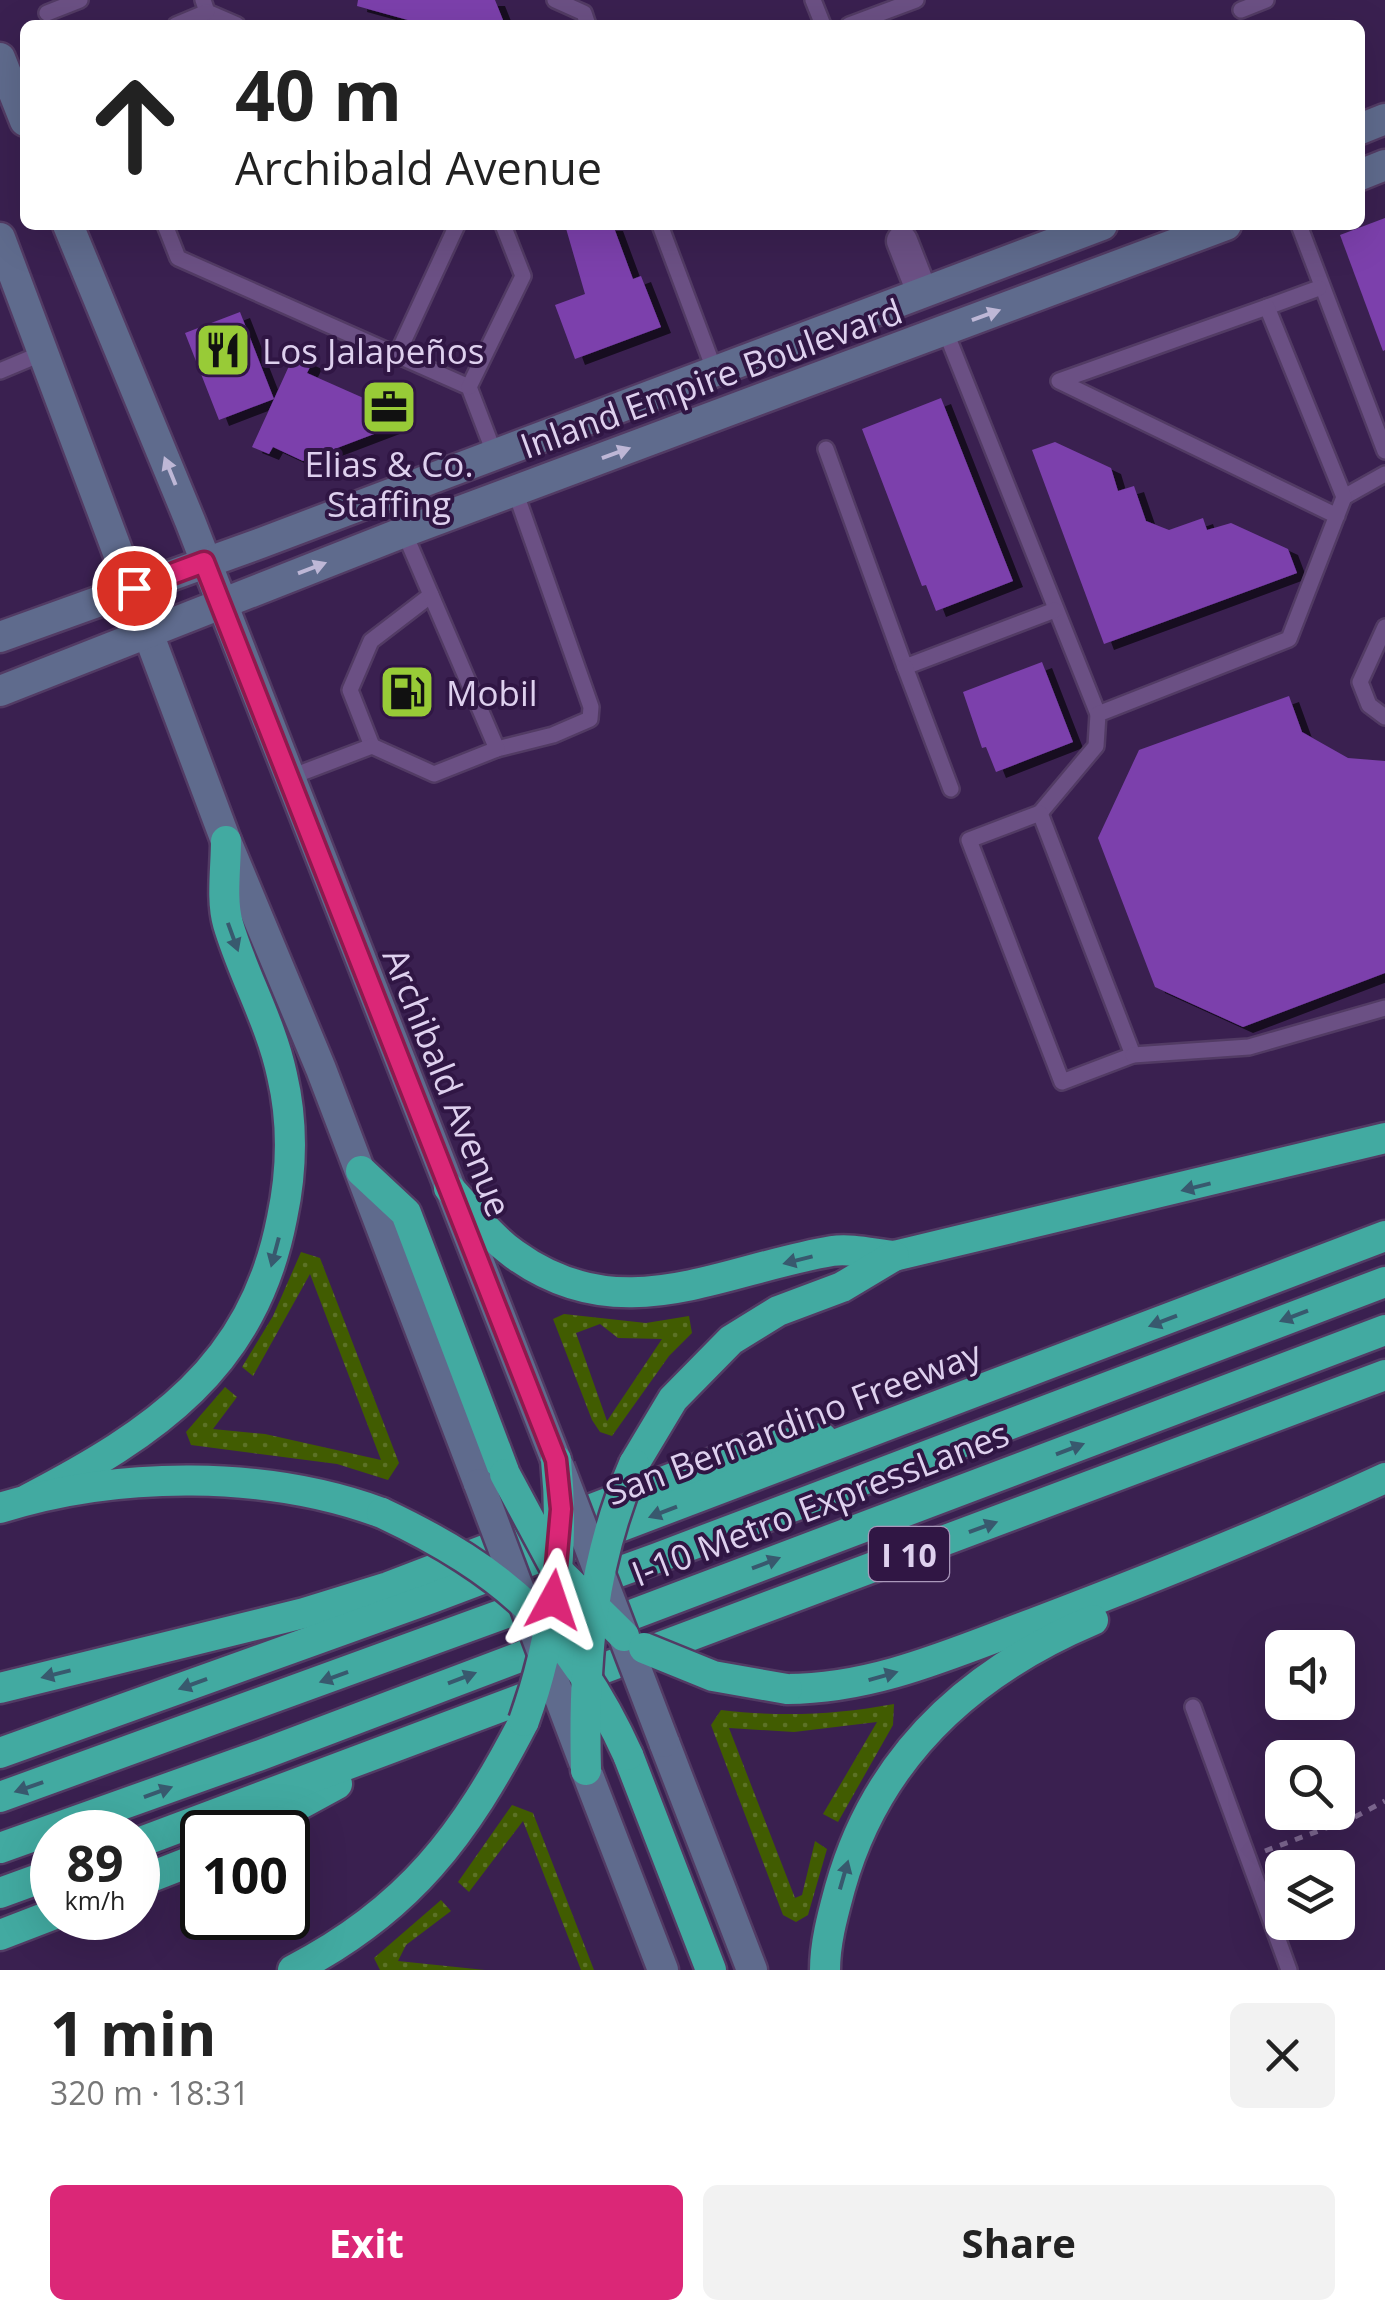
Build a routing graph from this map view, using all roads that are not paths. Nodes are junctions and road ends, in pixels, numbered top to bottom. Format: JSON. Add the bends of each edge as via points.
{"nodes":[{"id":1,"x":80,"y":0,"type":"edge"},
{"id":2,"x":555,"y":0,"type":"edge"},
{"id":3,"x":916,"y":0,"type":"edge"},
{"id":4,"x":1266,"y":0,"type":"edge"},
{"id":5,"x":205,"y":6,"type":"edge"},
{"id":6,"x":1240,"y":10,"type":"dead end"},
{"id":7,"x":47,"y":13,"type":"dead end"},
{"id":8,"x":184,"y":20,"type":"edge"},
{"id":9,"x":228,"y":20,"type":"edge"},
{"id":10,"x":586,"y":20,"type":"edge"},
{"id":11,"x":862,"y":20,"type":"edge"},
{"id":12,"x":0,"y":58,"type":"edge"},
{"id":13,"x":20,"y":99,"type":"edge"},
{"id":14,"x":70,"y":230,"type":"edge"},
{"id":15,"x":167,"y":230,"type":"edge"},
{"id":16,"x":455,"y":230,"type":"edge"},
{"id":17,"x":505,"y":230,"type":"edge"},
{"id":18,"x":662,"y":230,"type":"edge"},
{"id":19,"x":1089,"y":230,"type":"edge"},
{"id":20,"x":1213,"y":230,"type":"edge"},
{"id":21,"x":1300,"y":230,"type":"edge"},
{"id":22,"x":900,"y":233,"type":"edge"},
{"id":23,"x":0,"y":238,"type":"edge"},
{"id":24,"x":1319,"y":288,"type":"junction"},
{"id":25,"x":922,"y":292,"type":"junction"},
{"id":26,"x":1267,"y":307,"type":"junction"},
{"id":27,"x":945,"y":330,"type":"junction"},
{"id":28,"x":43,"y":353,"type":"junction"},
{"id":29,"x":397,"y":355,"type":"junction"},
{"id":30,"x":714,"y":369,"type":"junction"},
{"id":31,"x":0,"y":371,"type":"edge"},
{"id":32,"x":469,"y":387,"type":"junction"},
{"id":33,"x":826,"y":449,"type":"dead end"},
{"id":34,"x":1385,"y":451,"type":"edge"},
{"id":35,"x":495,"y":455,"type":"junction"},
{"id":36,"x":1385,"y":474,"type":"edge"},
{"id":37,"x":515,"y":491,"type":"junction"},
{"id":38,"x":1344,"y":497,"type":"junction"},
{"id":39,"x":1336,"y":516,"type":"junction"},
{"id":40,"x":404,"y":532,"type":"junction"},
{"id":41,"x":204,"y":562,"type":"junction"},
{"id":42,"x":134,"y":588,"type":"junction"},
{"id":43,"x":431,"y":596,"type":"junction"},
{"id":44,"x":221,"y":604,"type":"junction"},
{"id":45,"x":1056,"y":610,"type":"junction"},
{"id":46,"x":1385,"y":627,"type":"edge"},
{"id":47,"x":150,"y":632,"type":"junction"},
{"id":48,"x":0,"y":636,"type":"edge"},
{"id":49,"x":905,"y":667,"type":"junction"},
{"id":50,"x":0,"y":691,"type":"edge"},
{"id":51,"x":1098,"y":714,"type":"junction"},
{"id":52,"x":1385,"y":717,"type":"edge"},
{"id":53,"x":372,"y":746,"type":"junction"},
{"id":54,"x":497,"y":749,"type":"junction"},
{"id":55,"x":288,"y":778,"type":"junction"},
{"id":56,"x":950,"y":788,"type":"dead end"},
{"id":57,"x":1040,"y":813,"type":"junction"},
{"id":58,"x":226,"y":841,"type":"junction"},
{"id":59,"x":1385,"y":1008,"type":"edge"},
{"id":60,"x":1133,"y":1055,"type":"junction"},
{"id":61,"x":1385,"y":1138,"type":"edge"},
{"id":62,"x":361,"y":1171,"type":"joint"},
{"id":63,"x":449,"y":1188,"type":"junction"},
{"id":64,"x":1385,"y":1236,"type":"edge"},
{"id":65,"x":894,"y":1256,"type":"junction"},
{"id":66,"x":1385,"y":1282,"type":"edge"},
{"id":67,"x":1385,"y":1330,"type":"edge"},
{"id":68,"x":1385,"y":1376,"type":"edge"},
{"id":69,"x":884,"y":1427,"type":"junction"},
{"id":70,"x":556,"y":1460,"type":"junction"},
{"id":71,"x":1385,"y":1478,"type":"edge"},
{"id":72,"x":492,"y":1479,"type":"junction"},
{"id":73,"x":14,"y":1504,"type":"edge"},
{"id":74,"x":1184,"y":1567,"type":"junction"},
{"id":75,"x":556,"y":1569,"type":"junction"},
{"id":76,"x":598,"y":1570,"type":"junction"},
{"id":77,"x":523,"y":1598,"type":"junction"},
{"id":78,"x":592,"y":1607,"type":"junction"},
{"id":79,"x":624,"y":1636,"type":"junction"},
{"id":80,"x":548,"y":1644,"type":"junction"},
{"id":81,"x":585,"y":1675,"type":"junction"},
{"id":82,"x":0,"y":1688,"type":"edge"},
{"id":83,"x":1193,"y":1706,"type":"dead end"},
{"id":84,"x":432,"y":1732,"type":"junction"},
{"id":85,"x":0,"y":1754,"type":"edge"},
{"id":86,"x":586,"y":1770,"type":"junction"},
{"id":87,"x":0,"y":1797,"type":"edge"},
{"id":88,"x":289,"y":1810,"type":"edge"},
{"id":89,"x":160,"y":1836,"type":"edge"},
{"id":90,"x":0,"y":1848,"type":"edge"},
{"id":91,"x":30,"y":1882,"type":"edge"},
{"id":92,"x":0,"y":1893,"type":"edge"},
{"id":93,"x":30,"y":1923,"type":"edge"},
{"id":94,"x":0,"y":1935,"type":"edge"},
{"id":95,"x":293,"y":1970,"type":"edge"},
{"id":96,"x":663,"y":1970,"type":"edge"},
{"id":97,"x":712,"y":1970,"type":"edge"},
{"id":98,"x":752,"y":1970,"type":"edge"},
{"id":99,"x":824,"y":1970,"type":"edge"},
{"id":100,"x":1289,"y":1970,"type":"edge"}],
"edges":[{"from":1,"to":7,"type":"lane"},
{"from":2,"to":10,"type":"lane"},
{"from":3,"to":11,"type":"lane"},
{"from":4,"to":6,"type":"lane"},
{"from":5,"to":8,"type":"lane"},
{"from":5,"to":9,"type":"lane"},
{"from":12,"to":13,"type":"main road"},
{"from":41,"to":14,"type":"main road","name":"Archibald Avenue","one_way":true},
{"from":15,"to":29,"type":"lane","via":[[178,258]]},
{"from":16,"to":29,"type":"lane"},
{"from":17,"to":32,"type":"lane","via":[[523,276]]},
{"from":18,"to":30,"type":"lane"},
{"from":19,"to":25,"type":"main road","name":"Inland Empire Boulevard"},
{"from":27,"to":20,"type":"main road","name":"Inland Empire Boulevard","one_way":true},
{"from":21,"to":24,"type":"lane"},
{"from":22,"to":25,"type":"street"},
{"from":23,"to":28,"type":"main road"},
{"from":24,"to":26,"type":"lane"},
{"from":24,"to":34,"type":"lane"},
{"from":25,"to":30,"type":"main road","name":"Inland Empire Boulevard"},
{"from":26,"to":38,"type":"lane"},
{"from":26,"to":39,"type":"lane","via":[[1059,381]]},
{"from":37,"to":27,"type":"main road","name":"Inland Empire Boulevard","one_way":true},
{"from":27,"to":45,"type":"lane"},
{"from":28,"to":31,"type":"lane"},
{"from":28,"to":42,"type":"main road"},
{"from":29,"to":32,"type":"lane"},
{"from":30,"to":35,"type":"main road","name":"Inland Empire Boulevard"},
{"from":32,"to":35,"type":"lane"},
{"from":33,"to":49,"type":"lane"},
{"from":35,"to":41,"type":"main road","name":"Inland Empire Boulevard"},
{"from":36,"to":38,"type":"lane"},
{"from":37,"to":40,"type":"main road","name":"Inland Empire Boulevard"},
{"from":37,"to":54,"type":"lane","via":[[591,707],[590,720]]},
{"from":38,"to":39,"type":"lane"},
{"from":39,"to":51,"type":"lane","via":[[1289,640]]},
{"from":40,"to":43,"type":"lane"},
{"from":44,"to":40,"type":"main road","name":"Inland Empire Boulevard","one_way":true},
{"from":41,"to":42,"type":"main road","name":"Inland Empire Boulevard"},
{"from":41,"to":44,"type":"main road","name":"Archibald Avenue"},
{"from":42,"to":47,"type":"main road"},
{"from":42,"to":48,"type":"main road","name":"Inland Empire Boulevard"},
{"from":43,"to":53,"type":"lane","via":[[371,641],[350,690]]},
{"from":43,"to":54,"type":"lane"},
{"from":44,"to":47,"type":"main road","name":"Inland Empire Boulevard"},
{"from":44,"to":55,"type":"main road","name":"Archibald Avenue"},
{"from":45,"to":49,"type":"lane"},
{"from":45,"to":51,"type":"lane"},
{"from":46,"to":52,"type":"lane","via":[[1360,682],[1369,706]]},
{"from":47,"to":50,"type":"main road","name":"Inland Empire Boulevard"},
{"from":47,"to":58,"type":"main road"},
{"from":49,"to":56,"type":"lane"},
{"from":51,"to":57,"type":"lane","via":[[1096,746]]},
{"from":53,"to":54,"type":"lane","via":[[434,774]]},
{"from":53,"to":55,"type":"lane"},
{"from":55,"to":63,"type":"main road","name":"Archibald Avenue"},
{"from":57,"to":60,"type":"lane"},
{"from":57,"to":60,"type":"lane","via":[[969,840],[1062,1082]]},
{"from":58,"to":62,"type":"main road"},
{"from":58,"to":73,"type":"highway","one_way":true,"via":[[227,920],[288,1099],[288,1186],[270,1269],[225,1355],[187,1397],[123,1448]]},
{"from":59,"to":60,"type":"lane","via":[[1249,1046]]},
{"from":61,"to":65,"type":"highway","one_way":true},
{"from":62,"to":72,"type":"highway","via":[[406,1213]]},
{"from":65,"to":63,"type":"highway","one_way":true,"via":[[836,1250],[672,1290],[594,1292],[544,1274],[511,1252]]},
{"from":63,"to":70,"type":"main road","name":"Archibald Avenue"},
{"from":64,"to":69,"type":"highway","name":"San Bernardino Freeway","one_way":true},
{"from":65,"to":76,"type":"highway","bridge":true,"via":[[731,1340],[672,1399],[614,1510]]},
{"from":66,"to":87,"type":"highway","name":"I-10 Metro ExpressLanes","one_way":true},
{"from":90,"to":67,"type":"highway","name":"I-10 Metro ExpressLanes","one_way":true},
{"from":84,"to":68,"type":"highway","number":"I 10","one_way":true},
{"from":69,"to":82,"type":"highway","one_way":true,"via":[[746,1450],[388,1586],[219,1636]]},
{"from":69,"to":85,"type":"highway","name":"San Bernardino Freeway","one_way":true},
{"from":70,"to":75,"type":"highway","bridge":true},
{"from":70,"to":76,"type":"main road","name":"Archibald Avenue","bridge":true},
{"from":71,"to":74,"type":"highway"},
{"from":72,"to":75,"type":"highway","bridge":true},
{"from":72,"to":77,"type":"main road","bridge":true},
{"from":73,"to":77,"type":"highway","bridge":true,"via":[[180,1480],[234,1481],[340,1498],[469,1558]]},
{"from":79,"to":74,"type":"highway","one_way":true,"bridge":true,"via":[[714,1676],[827,1689],[890,1675]]},
{"from":99,"to":74,"type":"highway","one_way":true,"via":[[859,1830],[930,1724],[1021,1655],[1123,1607]]},
{"from":75,"to":78,"type":"highway","bridge":true},
{"from":75,"to":80,"type":"highway","bridge":true},
{"from":76,"to":78,"type":"highway","bridge":true},
{"from":76,"to":79,"type":"main road","name":"Archibald Avenue","bridge":true},
{"from":77,"to":80,"type":"main road","bridge":true},
{"from":78,"to":79,"type":"highway","bridge":true},
{"from":78,"to":81,"type":"highway","bridge":true},
{"from":79,"to":98,"type":"main road","name":"Archibald Avenue","bridge":true},
{"from":80,"to":81,"type":"highway","bridge":true},
{"from":80,"to":86,"type":"main road","bridge":true},
{"from":80,"to":95,"type":"highway","bridge":true,"via":[[524,1721],[496,1775],[420,1881],[362,1930]]},
{"from":81,"to":86,"type":"highway","bridge":true},
{"from":81,"to":97,"type":"highway","bridge":true,"via":[[628,1755]]},
{"from":83,"to":100,"type":"lane"},
{"from":84,"to":88,"type":"highway"},
{"from":84,"to":89,"type":"highway","number":"I 10"},
{"from":86,"to":96,"type":"main road"},
{"from":91,"to":92,"type":"highway"},
{"from":93,"to":94,"type":"highway"}]}
